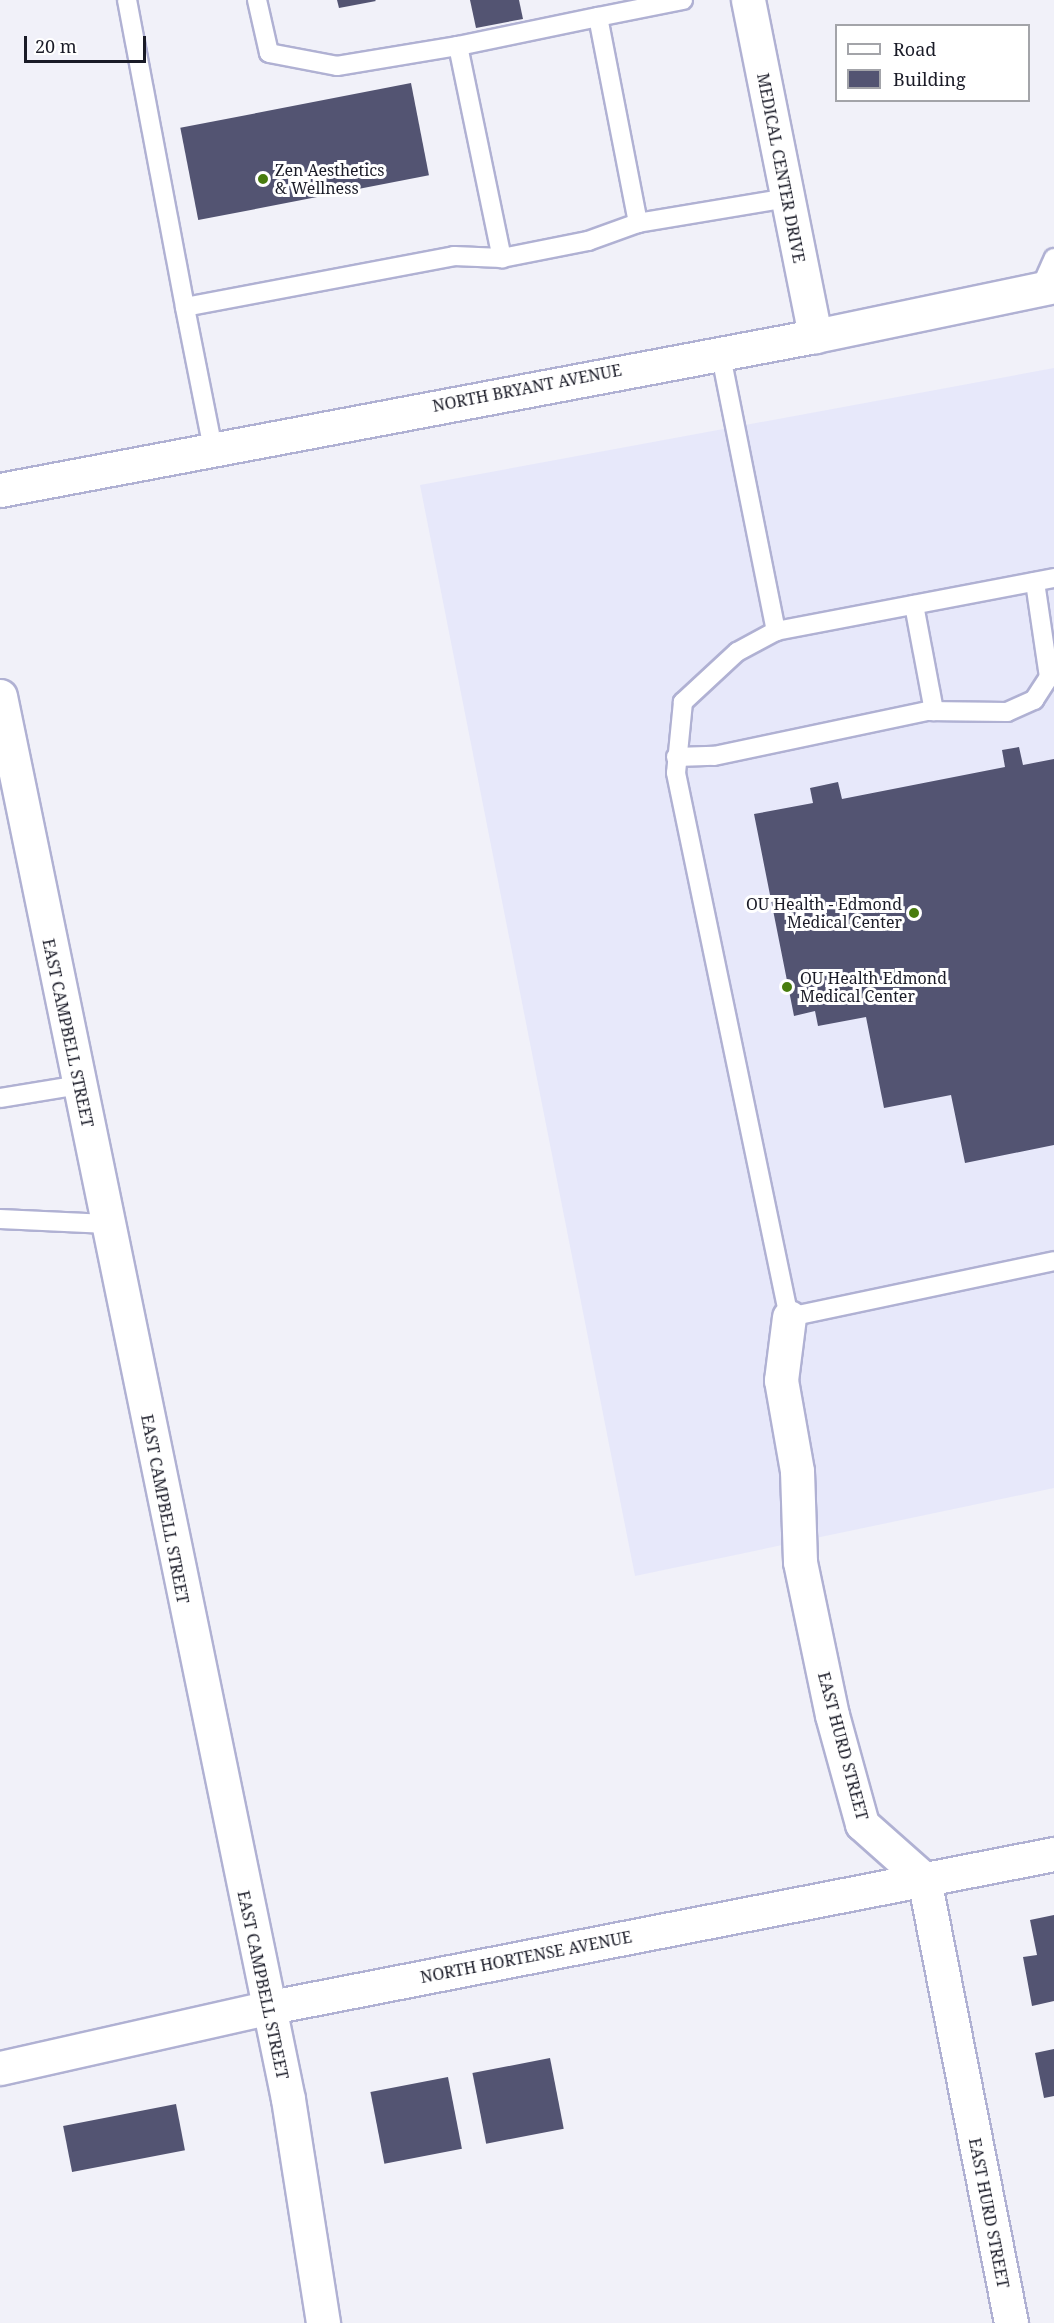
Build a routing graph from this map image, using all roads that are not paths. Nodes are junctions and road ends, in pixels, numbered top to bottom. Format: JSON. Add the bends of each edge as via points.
{"nodes":[{"id":1,"x":127,"y":0,"type":"edge"},
{"id":2,"x":257,"y":0,"type":"edge"},
{"id":3,"x":683,"y":0,"type":"edge"},
{"id":4,"x":748,"y":0,"type":"edge"},
{"id":5,"x":598,"y":17,"type":"junction"},
{"id":6,"x":458,"y":46,"type":"junction"},
{"id":7,"x":787,"y":198,"type":"junction"},
{"id":8,"x":638,"y":223,"type":"junction"},
{"id":9,"x":502,"y":258,"type":"junction"},
{"id":10,"x":1054,"y":258,"type":"edge"},
{"id":11,"x":1047,"y":287,"type":"edge"},
{"id":12,"x":185,"y":307,"type":"junction"},
{"id":13,"x":815,"y":336,"type":"junction"},
{"id":14,"x":720,"y":351,"type":"junction"},
{"id":15,"x":213,"y":449,"type":"junction"},
{"id":16,"x":0,"y":490,"type":"edge"},
{"id":17,"x":1054,"y":578,"type":"edge"},
{"id":18,"x":1035,"y":582,"type":"junction"},
{"id":19,"x":914,"y":605,"type":"junction"},
{"id":20,"x":776,"y":631,"type":"junction"},
{"id":21,"x":0,"y":696,"type":"edge"},
{"id":22,"x":934,"y":711,"type":"junction"},
{"id":23,"x":676,"y":758,"type":"junction"},
{"id":24,"x":10,"y":796,"type":"edge"},
{"id":25,"x":79,"y":1085,"type":"junction"},
{"id":26,"x":0,"y":1098,"type":"edge"},
{"id":27,"x":0,"y":1219,"type":"edge"},
{"id":28,"x":108,"y":1224,"type":"junction"},
{"id":29,"x":1054,"y":1261,"type":"edge"},
{"id":30,"x":789,"y":1317,"type":"junction"},
{"id":31,"x":1054,"y":1854,"type":"edge"},
{"id":32,"x":924,"y":1879,"type":"junction"},
{"id":33,"x":266,"y":2008,"type":"junction"},
{"id":34,"x":0,"y":2068,"type":"edge"},
{"id":35,"x":323,"y":2323,"type":"edge"},
{"id":36,"x":1011,"y":2323,"type":"edge"}],
"edges":[{"from":1,"to":12,"type":"lane"},
{"from":2,"to":6,"type":"lane","via":[[269,53],[337,66]]},
{"from":3,"to":5,"type":"lane"},
{"from":4,"to":7,"type":"street","name":"MEDICAL CENTER DRIVE"},
{"from":5,"to":6,"type":"lane"},
{"from":5,"to":8,"type":"lane"},
{"from":6,"to":9,"type":"lane"},
{"from":7,"to":8,"type":"lane"},
{"from":7,"to":13,"type":"street","name":"MEDICAL CENTER DRIVE"},
{"from":8,"to":9,"type":"lane","via":[[588,241]]},
{"from":9,"to":12,"type":"lane","via":[[454,256]]},
{"from":10,"to":11,"type":"lane"},
{"from":11,"to":13,"type":"street","name":"NORTH BRYANT AVENUE"},
{"from":12,"to":15,"type":"lane"},
{"from":13,"to":14,"type":"street","name":"NORTH BRYANT AVENUE"},
{"from":14,"to":15,"type":"street","name":"NORTH BRYANT AVENUE"},
{"from":14,"to":20,"type":"lane"},
{"from":15,"to":16,"type":"street","name":"NORTH BRYANT AVENUE"},
{"from":17,"to":18,"type":"lane"},
{"from":18,"to":19,"type":"lane"},
{"from":18,"to":22,"type":"lane","via":[[1049,677],[1034,700],[1006,712]]},
{"from":19,"to":20,"type":"lane"},
{"from":19,"to":22,"type":"lane"},
{"from":20,"to":23,"type":"lane","via":[[737,652],[683,702]]},
{"from":21,"to":24,"type":"street","name":"EAST CAMPBELL STREET"},
{"from":22,"to":23,"type":"lane","via":[[714,756]]},
{"from":23,"to":30,"type":"lane"},
{"from":24,"to":25,"type":"street","name":"EAST CAMPBELL STREET"},
{"from":25,"to":26,"type":"lane"},
{"from":25,"to":28,"type":"street","name":"EAST CAMPBELL STREET"},
{"from":27,"to":28,"type":"lane"},
{"from":28,"to":33,"type":"street","name":"EAST CAMPBELL STREET"},
{"from":29,"to":30,"type":"lane"},
{"from":30,"to":32,"type":"street","name":"EAST HURD STREET","via":[[781,1380],[796,1471],[800,1562],[832,1715],[862,1824]]},
{"from":31,"to":32,"type":"street","name":"NORTH HORTENSE AVENUE"},
{"from":32,"to":33,"type":"street","name":"NORTH HORTENSE AVENUE"},
{"from":32,"to":36,"type":"street","name":"EAST HURD STREET"},
{"from":33,"to":34,"type":"street","name":"NORTH HORTENSE AVENUE"},
{"from":33,"to":35,"type":"street","name":"EAST CAMPBELL STREET","via":[[288,2099]]}]}
